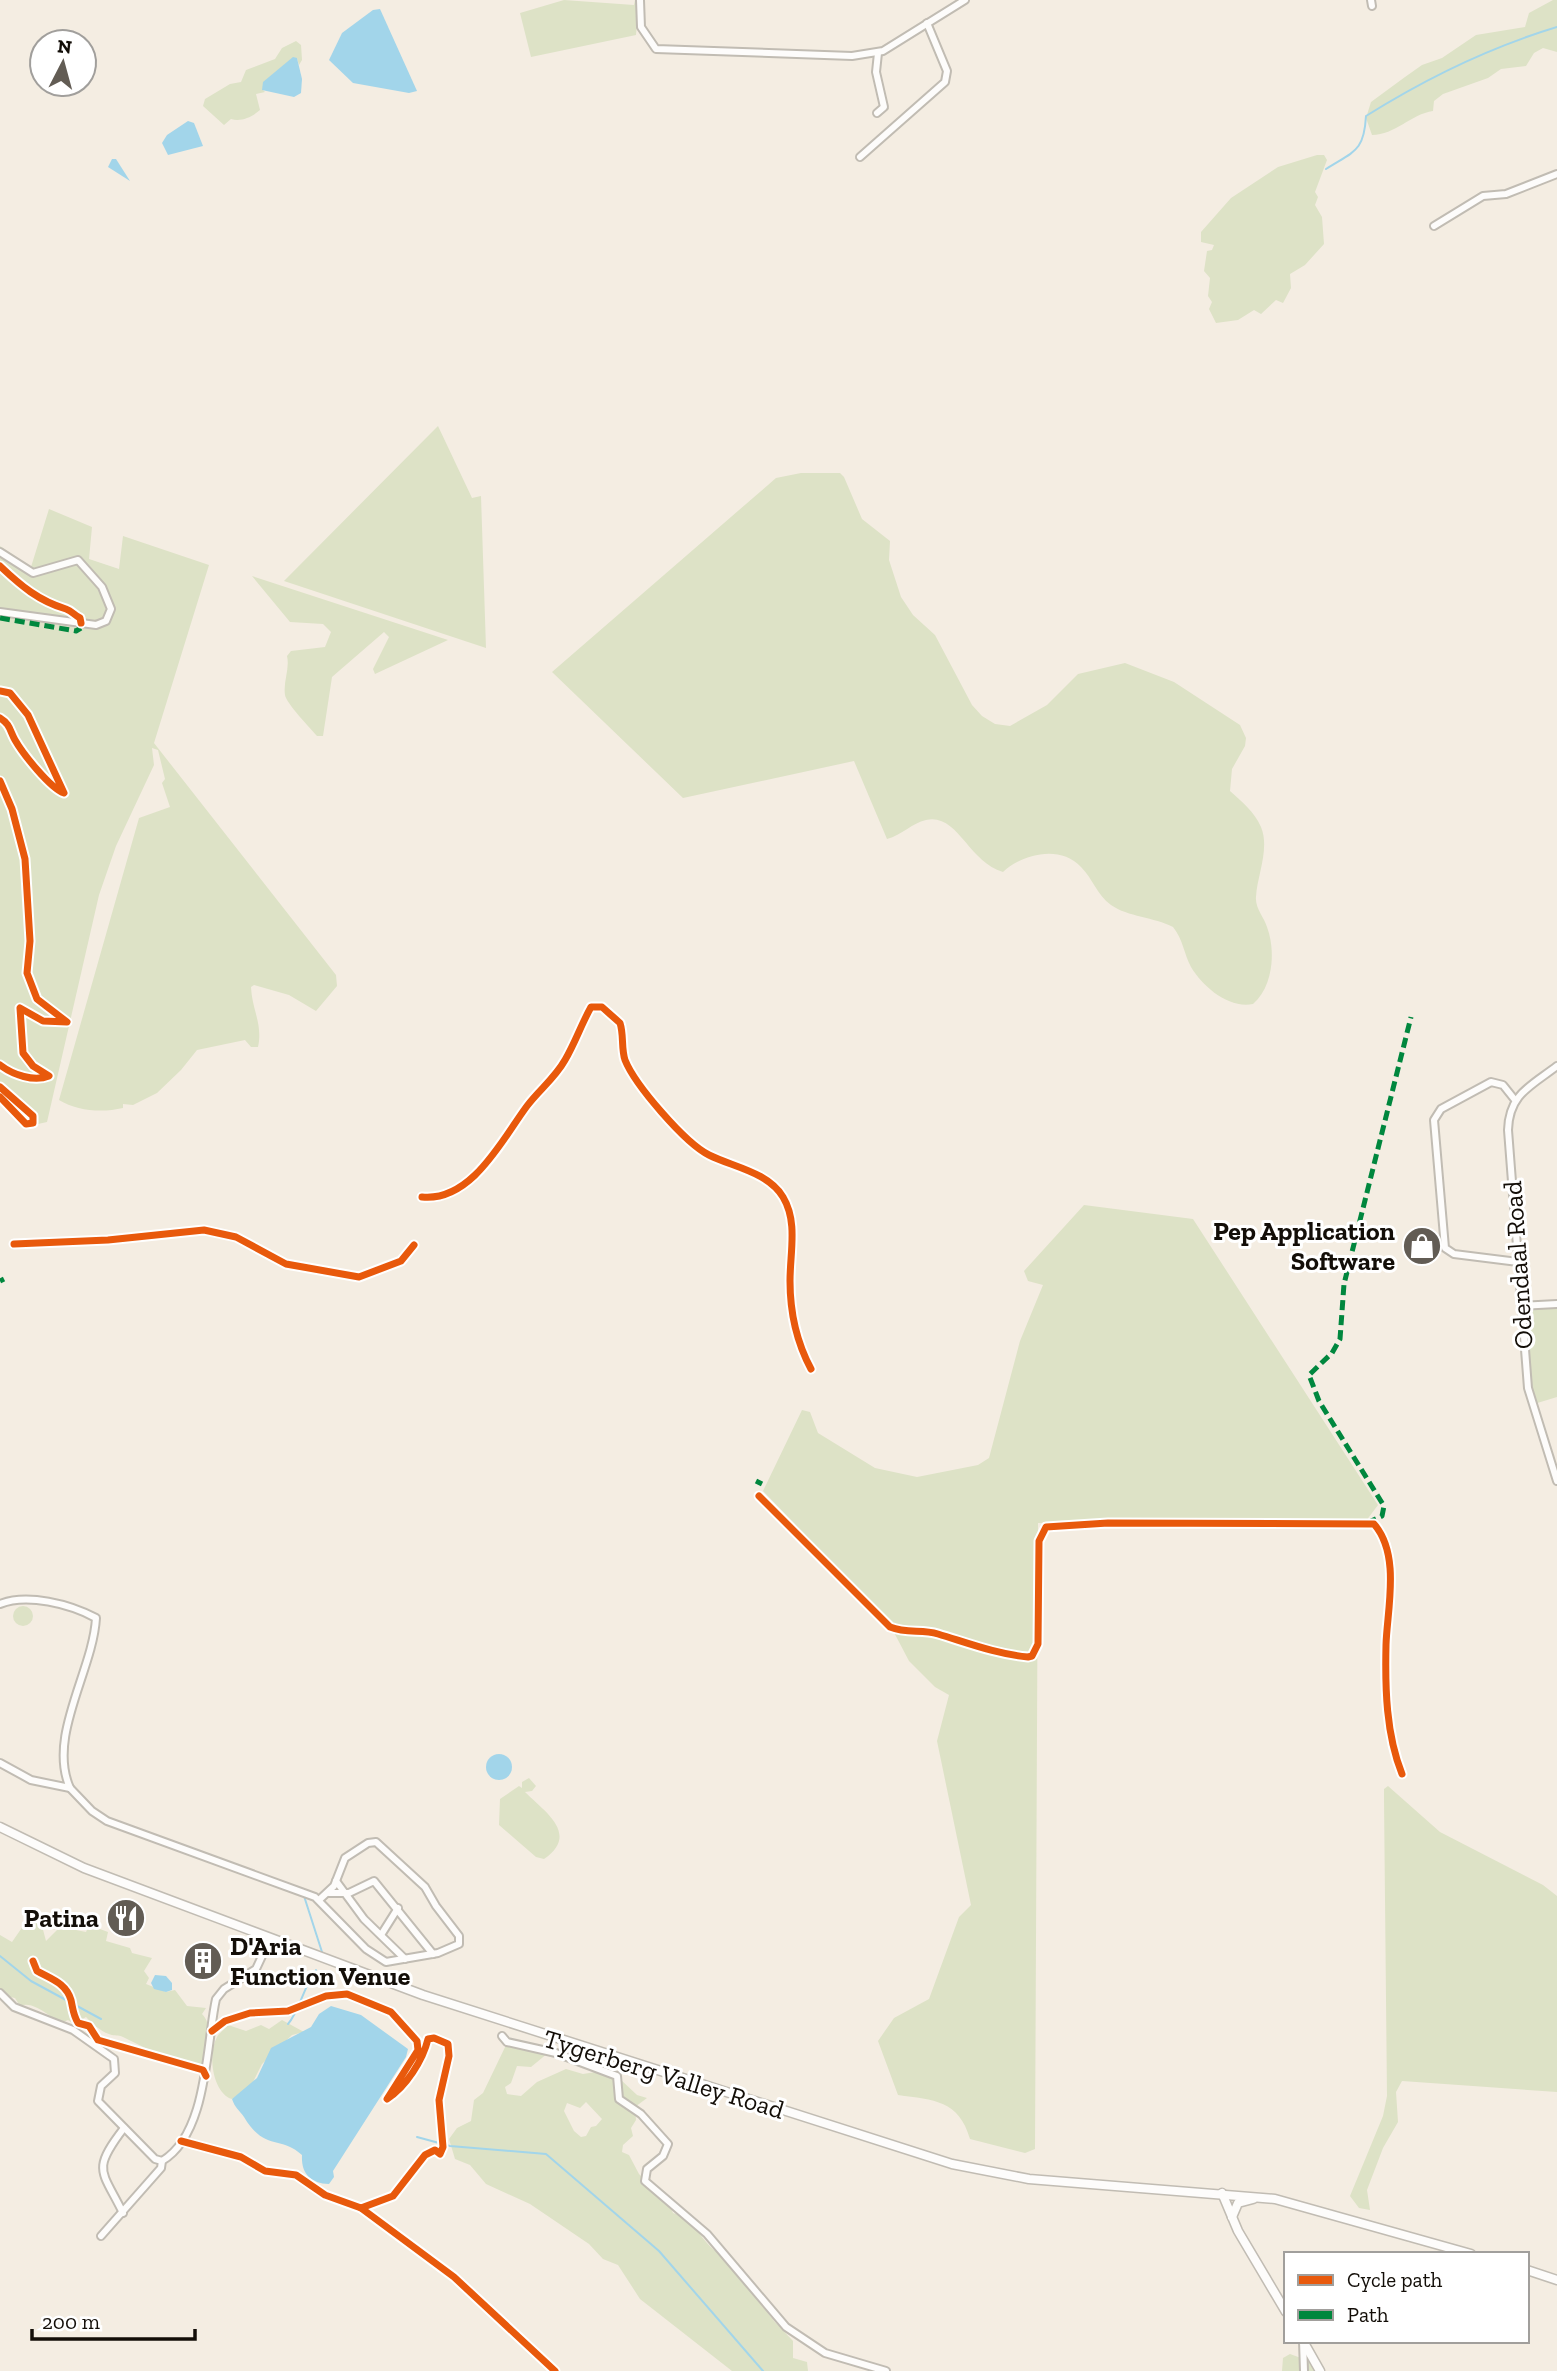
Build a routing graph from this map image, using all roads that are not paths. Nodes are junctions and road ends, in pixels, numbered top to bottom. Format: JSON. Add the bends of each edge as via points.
{"nodes":[{"id":1,"x":640,"y":0,"type":"edge"},
{"id":2,"x":965,"y":0,"type":"edge"},
{"id":3,"x":928,"y":23,"type":"junction"},
{"id":4,"x":878,"y":53,"type":"junction"},
{"id":5,"x":877,"y":113,"type":"dead end"},
{"id":6,"x":860,"y":157,"type":"dead end"},
{"id":7,"x":1557,"y":174,"type":"edge"},
{"id":8,"x":1434,"y":226,"type":"dead end"},
{"id":9,"x":0,"y":552,"type":"edge"},
{"id":10,"x":0,"y":612,"type":"edge"},
{"id":11,"x":1557,"y":1066,"type":"edge"},
{"id":12,"x":1514,"y":1100,"type":"junction"},
{"id":13,"x":1518,"y":1262,"type":"junction"},
{"id":14,"x":1557,"y":1304,"type":"edge"},
{"id":15,"x":1521,"y":1306,"type":"junction"},
{"id":16,"x":1555,"y":1468,"type":"edge"},
{"id":17,"x":1557,"y":1481,"type":"edge"},
{"id":18,"x":0,"y":1604,"type":"edge"},
{"id":19,"x":0,"y":1763,"type":"edge"},
{"id":20,"x":63,"y":1768,"type":"junction"},
{"id":21,"x":50,"y":1783,"type":"junction"},
{"id":22,"x":70,"y":1788,"type":"junction"},
{"id":23,"x":0,"y":1827,"type":"edge"},
{"id":24,"x":336,"y":1881,"type":"junction"},
{"id":25,"x":329,"y":1893,"type":"junction"},
{"id":26,"x":343,"y":1894,"type":"junction"},
{"id":27,"x":319,"y":1900,"type":"junction"},
{"id":28,"x":398,"y":1908,"type":"junction"},
{"id":29,"x":381,"y":1935,"type":"junction"},
{"id":30,"x":270,"y":1939,"type":"junction"},
{"id":31,"x":433,"y":1954,"type":"junction"},
{"id":32,"x":405,"y":1959,"type":"junction"},
{"id":33,"x":386,"y":1962,"type":"junction"},
{"id":34,"x":377,"y":1979,"type":"junction"},
{"id":35,"x":0,"y":1993,"type":"edge"},
{"id":36,"x":502,"y":2036,"type":"dead end"},
{"id":37,"x":124,"y":2128,"type":"junction"},
{"id":38,"x":162,"y":2161,"type":"junction"},
{"id":39,"x":1222,"y":2193,"type":"junction"},
{"id":40,"x":1266,"y":2198,"type":"junction"},
{"id":41,"x":123,"y":2213,"type":"junction"},
{"id":42,"x":1232,"y":2217,"type":"junction"},
{"id":43,"x":101,"y":2236,"type":"dead end"},
{"id":44,"x":1464,"y":2252,"type":"edge"},
{"id":45,"x":1529,"y":2271,"type":"edge"},
{"id":46,"x":1557,"y":2280,"type":"edge"},
{"id":47,"x":1284,"y":2308,"type":"edge"},
{"id":48,"x":1303,"y":2343,"type":"edge"},
{"id":49,"x":1304,"y":2343,"type":"edge"},
{"id":50,"x":886,"y":2371,"type":"edge"},
{"id":51,"x":1304,"y":2371,"type":"edge"},
{"id":52,"x":1321,"y":2371,"type":"edge"}],
"edges":[{"from":1,"to":4,"type":"street","via":[[641,27],[656,49],[840,56]]},
{"from":2,"to":3,"type":"street"},
{"from":3,"to":4,"type":"street"},
{"from":3,"to":6,"type":"street","via":[[947,71],[945,82]]},
{"from":4,"to":5,"type":"street","via":[[876,72],[884,107]]},
{"from":7,"to":8,"type":"street","via":[[1506,194],[1483,196]]},
{"from":9,"to":10,"type":"street","via":[[33,573],[78,560],[102,587],[111,609],[106,621],[96,625]]},
{"from":11,"to":12,"type":"street"},
{"from":12,"to":13,"type":"street","name":"Odendaal Road","via":[[1508,1130]]},
{"from":12,"to":13,"type":"street","via":[[1503,1084],[1491,1082],[1441,1109],[1434,1119],[1446,1248],[1454,1254]]},
{"from":13,"to":15,"type":"street","name":"Odendaal Road"},
{"from":14,"to":15,"type":"street"},
{"from":15,"to":16,"type":"street","name":"Odendaal Road","via":[[1529,1398]]},
{"from":16,"to":17,"type":"street","name":"Odendaal Road"},
{"from":18,"to":20,"type":"street","via":[[20,1598],[96,1618],[65,1741]]},
{"from":19,"to":21,"type":"street","via":[[31,1780]]},
{"from":20,"to":21,"type":"street"},
{"from":20,"to":22,"type":"street"},
{"from":21,"to":22,"type":"street"},
{"from":22,"to":27,"type":"street","via":[[107,1821]]},
{"from":23,"to":30,"type":"main road","name":"Tygerberg Valley Road","via":[[85,1868]]},
{"from":24,"to":25,"type":"street"},
{"from":24,"to":26,"type":"street"},
{"from":24,"to":31,"type":"street","via":[[350,1854],[370,1842],[379,1843],[425,1887],[459,1936],[457,1946]]},
{"from":25,"to":26,"type":"street"},
{"from":25,"to":27,"type":"street"},
{"from":26,"to":28,"type":"street","via":[[372,1880]]},
{"from":26,"to":29,"type":"street"},
{"from":27,"to":33,"type":"street","via":[[366,1950]]},
{"from":28,"to":29,"type":"street"},
{"from":28,"to":31,"type":"street"},
{"from":29,"to":32,"type":"street"},
{"from":30,"to":34,"type":"main road","name":"Tygerberg Valley Road"},
{"from":30,"to":38,"type":"street","via":[[256,1969],[218,1995],[207,2073],[189,2127]]},
{"from":31,"to":32,"type":"street"},
{"from":32,"to":33,"type":"street"},
{"from":33,"to":34,"type":"street"},
{"from":34,"to":39,"type":"main road","name":"Tygerberg Valley Road","via":[[971,2168],[1069,2183]]},
{"from":35,"to":37,"type":"street","via":[[14,2007],[73,2030],[114,2059],[115,2073],[97,2097]]},
{"from":36,"to":50,"type":"street","via":[[507,2042],[556,2053],[617,2076],[617,2096],[668,2144],[663,2156],[647,2169],[649,2187],[707,2234],[786,2328],[825,2353]]},
{"from":37,"to":38,"type":"street"},
{"from":37,"to":41,"type":"street","via":[[101,2167]]},
{"from":38,"to":41,"type":"street","via":[[162,2168]]},
{"from":39,"to":40,"type":"main road","name":"Tygerberg Valley Road"},
{"from":39,"to":42,"type":"main road"},
{"from":40,"to":42,"type":"main road","via":[[1240,2201]]},
{"from":40,"to":44,"type":"main road","name":"Tygerberg Valley Road"},
{"from":41,"to":43,"type":"street"},
{"from":42,"to":47,"type":"main road"},
{"from":45,"to":46,"type":"main road"},
{"from":48,"to":51,"type":"street"},
{"from":49,"to":52,"type":"main road"}]}
